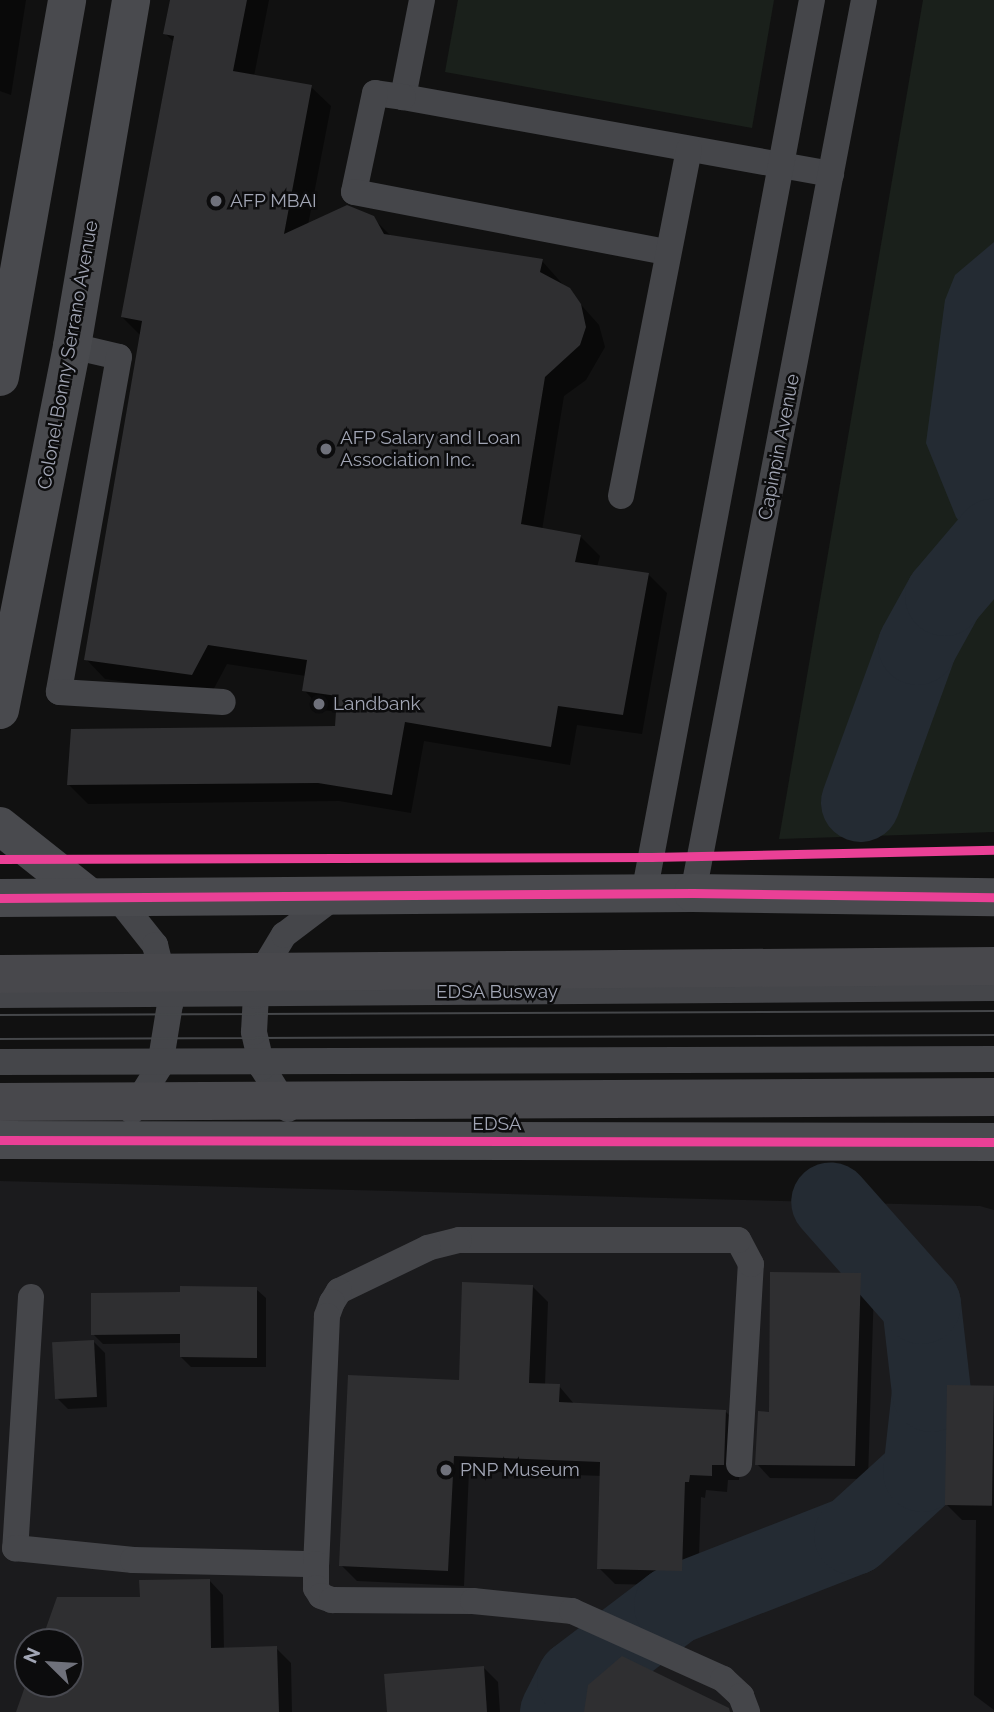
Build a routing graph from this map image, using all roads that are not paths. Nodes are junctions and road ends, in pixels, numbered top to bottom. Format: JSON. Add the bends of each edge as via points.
{"nodes":[{"id":1,"x":67,"y":0,"type":"edge"},
{"id":2,"x":131,"y":0,"type":"edge"},
{"id":3,"x":422,"y":0,"type":"edge"},
{"id":4,"x":812,"y":0,"type":"edge"},
{"id":5,"x":864,"y":0,"type":"edge"},
{"id":6,"x":403,"y":97,"type":"junction"},
{"id":7,"x":689,"y":149,"type":"junction"},
{"id":8,"x":780,"y":166,"type":"junction"},
{"id":9,"x":831,"y":174,"type":"junction"},
{"id":10,"x":667,"y":252,"type":"junction"},
{"id":11,"x":72,"y":346,"type":"junction"},
{"id":12,"x":0,"y":377,"type":"edge"},
{"id":13,"x":621,"y":496,"type":"dead end"},
{"id":14,"x":223,"y":702,"type":"dead end"},
{"id":15,"x":0,"y":710,"type":"edge"},
{"id":16,"x":0,"y":826,"type":"edge"},
{"id":17,"x":693,"y":893,"type":"junction"},
{"id":18,"x":644,"y":894,"type":"junction"},
{"id":19,"x":102,"y":896,"type":"junction"},
{"id":20,"x":334,"y":897,"type":"junction"},
{"id":21,"x":994,"y":897,"type":"edge"},
{"id":22,"x":0,"y":898,"type":"edge"},
{"id":23,"x":994,"y":966,"type":"edge"},
{"id":24,"x":0,"y":974,"type":"edge"},
{"id":25,"x":994,"y":988,"type":"edge"},
{"id":26,"x":0,"y":995,"type":"edge"},
{"id":27,"x":994,"y":1059,"type":"edge"},
{"id":28,"x":0,"y":1062,"type":"edge"},
{"id":29,"x":994,"y":1097,"type":"edge"},
{"id":30,"x":0,"y":1102,"type":"edge"},
{"id":31,"x":102,"y":1137,"type":"junction"},
{"id":32,"x":0,"y":1140,"type":"edge"},
{"id":33,"x":335,"y":1141,"type":"junction"},
{"id":34,"x":994,"y":1142,"type":"edge"},
{"id":35,"x":31,"y":1297,"type":"dead end"},
{"id":36,"x":739,"y":1464,"type":"dead end"},
{"id":37,"x":7,"y":1550,"type":"edge"},
{"id":38,"x":316,"y":1564,"type":"junction"},
{"id":39,"x":747,"y":1712,"type":"edge"}],
"edges":[{"from":1,"to":12,"type":"main road"},
{"from":2,"to":11,"type":"main road","name":"Colonel Bonny Serrano Avenue"},
{"from":3,"to":6,"type":"lane"},
{"from":4,"to":8,"type":"lane"},
{"from":5,"to":9,"type":"lane","name":"Capinpin Avenue"},
{"from":6,"to":7,"type":"lane"},
{"from":6,"to":10,"type":"lane","via":[[375,93],[354,192]]},
{"from":7,"to":8,"type":"lane"},
{"from":7,"to":10,"type":"lane"},
{"from":8,"to":9,"type":"lane"},
{"from":8,"to":18,"type":"lane"},
{"from":9,"to":17,"type":"lane","name":"Capinpin Avenue"},
{"from":10,"to":13,"type":"lane"},
{"from":11,"to":14,"type":"lane","via":[[119,358],[59,692]]},
{"from":11,"to":15,"type":"main road","name":"Colonel Bonny Serrano Avenue"},
{"from":16,"to":19,"type":"main road"},
{"from":17,"to":18,"type":"main road"},
{"from":17,"to":21,"type":"main road"},
{"from":18,"to":20,"type":"main road"},
{"from":19,"to":20,"type":"main road"},
{"from":19,"to":22,"type":"main road"},
{"from":19,"to":31,"type":"lane","via":[[147,931],[161,959],[170,1020],[165,1051],[146,1093]]},
{"from":20,"to":33,"type":"lane","via":[[295,923],[275,949],[261,979],[254,1032],[262,1067],[279,1098],[304,1124]]},
{"from":23,"to":24,"type":"highway","bridge":true},
{"from":25,"to":26,"type":"lane","name":"EDSA Busway","bridge":true},
{"from":27,"to":28,"type":"lane","bridge":true},
{"from":29,"to":30,"type":"highway","name":"EDSA","bridge":true},
{"from":31,"to":32,"type":"main road","name":"EDSA"},
{"from":31,"to":33,"type":"main road","name":"EDSA"},
{"from":33,"to":34,"type":"main road","name":"EDSA"},
{"from":35,"to":37,"type":"lane"},
{"from":36,"to":38,"type":"lane","via":[[751,1264],[738,1240],[459,1240],[428,1248],[339,1291],[332,1302],[327,1316]]},
{"from":37,"to":38,"type":"lane","via":[[133,1560]]},
{"from":38,"to":39,"type":"lane","via":[[316,1588],[332,1600],[473,1601],[572,1611],[723,1679],[741,1696]]}]}
